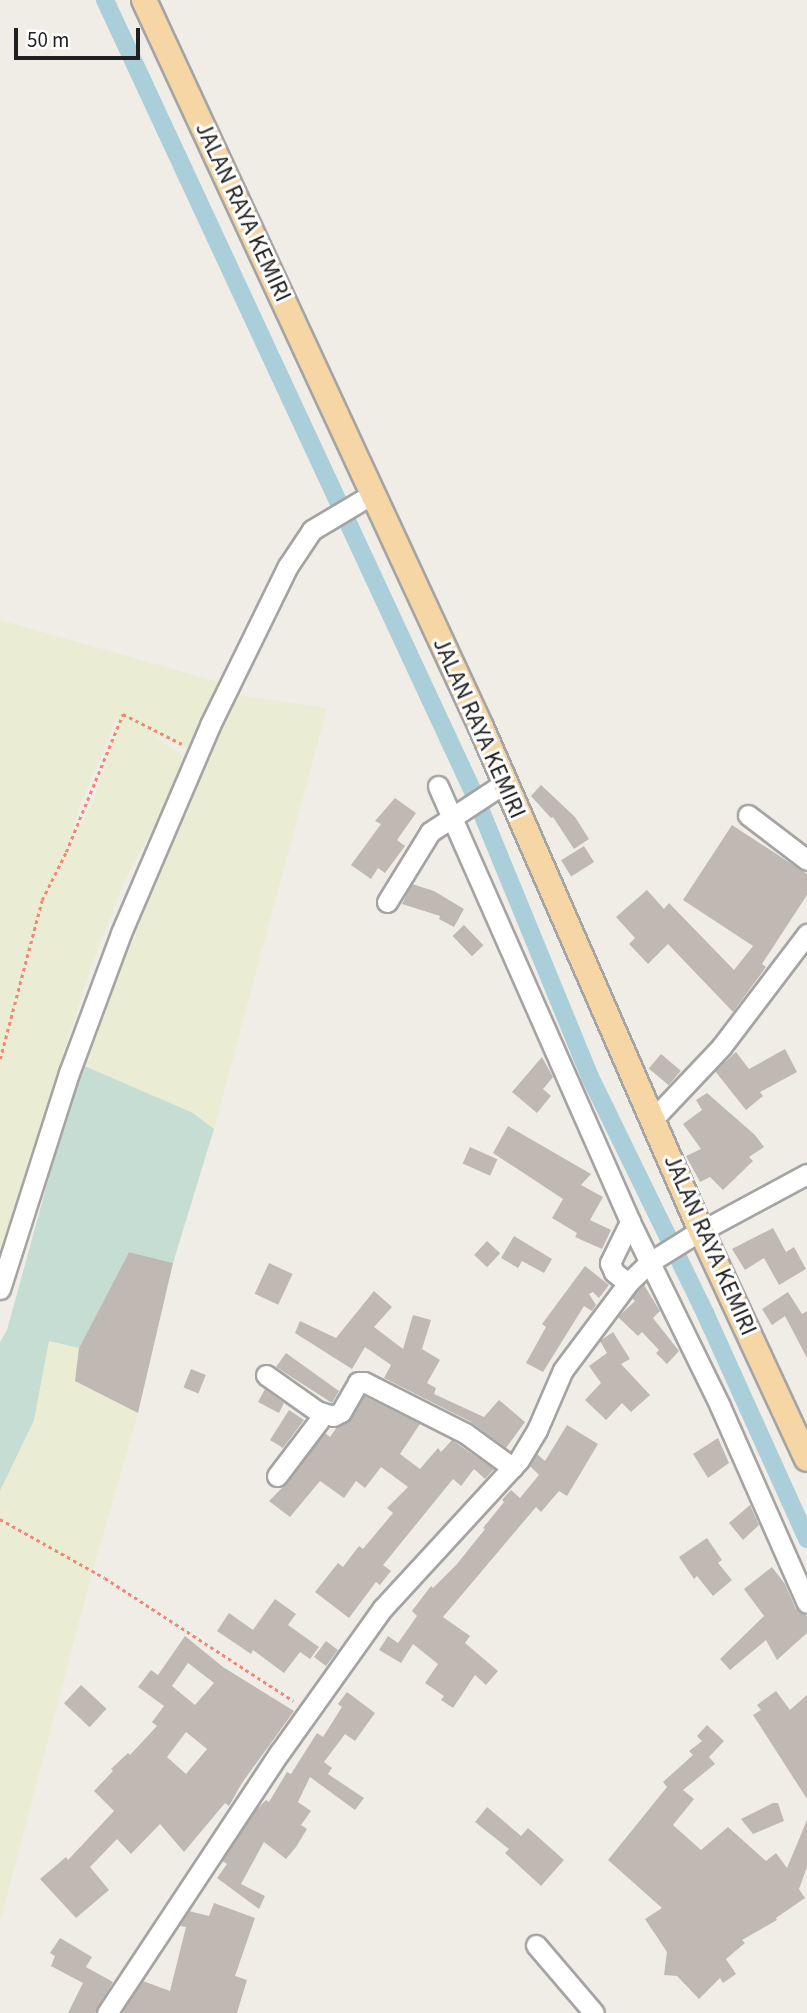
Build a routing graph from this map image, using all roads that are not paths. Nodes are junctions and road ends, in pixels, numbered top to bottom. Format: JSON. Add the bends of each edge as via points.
{"nodes":[{"id":1,"x":144,"y":0,"type":"edge"},
{"id":2,"x":365,"y":497,"type":"junction"},
{"id":3,"x":438,"y":786,"type":"dead end"},
{"id":4,"x":500,"y":787,"type":"junction"},
{"id":5,"x":748,"y":815,"type":"dead end"},
{"id":6,"x":453,"y":816,"type":"junction"},
{"id":7,"x":807,"y":860,"type":"edge"},
{"id":8,"x":387,"y":902,"type":"dead end"},
{"id":9,"x":807,"y":934,"type":"edge"},
{"id":10,"x":654,"y":1118,"type":"junction"},
{"id":11,"x":807,"y":1174,"type":"edge"},
{"id":12,"x":630,"y":1222,"type":"junction"},
{"id":13,"x":696,"y":1234,"type":"junction"},
{"id":14,"x":652,"y":1261,"type":"junction"},
{"id":15,"x":628,"y":1283,"type":"junction"},
{"id":16,"x":0,"y":1289,"type":"edge"},
{"id":17,"x":266,"y":1375,"type":"dead end"},
{"id":18,"x":324,"y":1414,"type":"junction"},
{"id":19,"x":807,"y":1459,"type":"edge"},
{"id":20,"x":513,"y":1468,"type":"junction"},
{"id":21,"x":277,"y":1476,"type":"dead end"},
{"id":22,"x":807,"y":1604,"type":"edge"},
{"id":23,"x":536,"y":1945,"type":"dead end"},
{"id":24,"x":107,"y":2013,"type":"edge"},
{"id":25,"x":594,"y":2013,"type":"edge"}],
"edges":[{"from":1,"to":2,"type":"main road","name":"JALAN RAYA KEMIRI"},
{"from":2,"to":4,"type":"main road","name":"JALAN RAYA KEMIRI","via":[[481,727]]},
{"from":2,"to":16,"type":"street","via":[[312,530],[288,566],[210,725],[116,945],[69,1073]]},
{"from":3,"to":6,"type":"street"},
{"from":4,"to":6,"type":"street"},
{"from":4,"to":10,"type":"main road","name":"JALAN RAYA KEMIRI"},
{"from":5,"to":7,"type":"street"},
{"from":6,"to":8,"type":"street","via":[[424,839]]},
{"from":6,"to":12,"type":"street"},
{"from":9,"to":10,"type":"street","via":[[722,1046]]},
{"from":10,"to":13,"type":"main road","name":"JALAN RAYA KEMIRI"},
{"from":11,"to":13,"type":"street"},
{"from":12,"to":14,"type":"street"},
{"from":12,"to":15,"type":"street","via":[[610,1263]]},
{"from":13,"to":14,"type":"street"},
{"from":13,"to":19,"type":"main road","name":"JALAN RAYA KEMIRI"},
{"from":14,"to":15,"type":"street"},
{"from":14,"to":22,"type":"street"},
{"from":15,"to":20,"type":"street","via":[[573,1355]]},
{"from":17,"to":18,"type":"street"},
{"from":18,"to":20,"type":"street","via":[[341,1412],[358,1382],[364,1382],[465,1433]]},
{"from":18,"to":21,"type":"street"},
{"from":20,"to":24,"type":"street","via":[[382,1609],[308,1711]]},
{"from":23,"to":25,"type":"street"}]}
